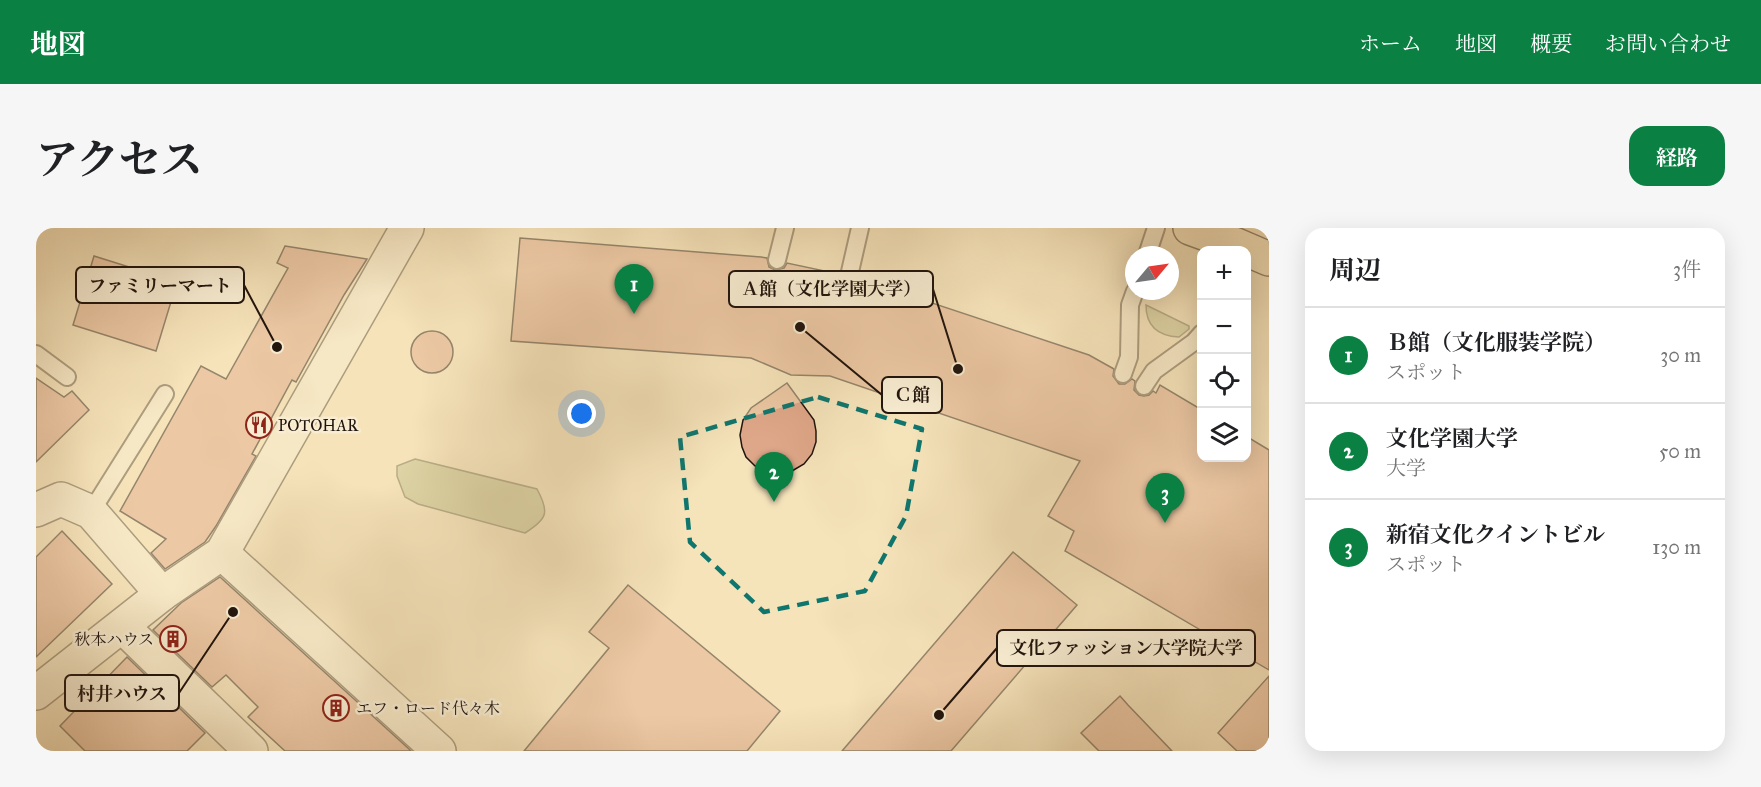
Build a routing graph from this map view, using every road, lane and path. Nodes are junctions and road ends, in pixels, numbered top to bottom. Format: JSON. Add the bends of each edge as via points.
{"nodes":[{"id":1,"x":407,"y":228,"type":"edge"},
{"id":2,"x":785,"y":228,"type":"edge"},
{"id":3,"x":860,"y":228,"type":"edge"},
{"id":4,"x":1156,"y":228,"type":"edge"},
{"id":5,"x":1190,"y":228,"type":"edge"},
{"id":6,"x":1150,"y":246,"type":"edge"},
{"id":7,"x":1231,"y":246,"type":"edge"},
{"id":8,"x":1251,"y":253,"type":"edge"},
{"id":9,"x":1269,"y":259,"type":"edge"},
{"id":10,"x":777,"y":260,"type":"dead end"},
{"id":11,"x":849,"y":276,"type":"dead end"},
{"id":12,"x":1132,"y":300,"type":"edge"},
{"id":13,"x":1197,"y":339,"type":"edge"},
{"id":14,"x":36,"y":354,"type":"edge"},
{"id":15,"x":1123,"y":374,"type":"dead end"},
{"id":16,"x":67,"y":377,"type":"dead end"},
{"id":17,"x":1144,"y":386,"type":"dead end"},
{"id":18,"x":165,"y":394,"type":"dead end"},
{"id":19,"x":36,"y":510,"type":"edge"},
{"id":20,"x":91,"y":512,"type":"junction"},
{"id":21,"x":222,"y":553,"type":"junction"},
{"id":22,"x":162,"y":594,"type":"junction"},
{"id":23,"x":122,"y":626,"type":"junction"},
{"id":24,"x":36,"y":693,"type":"edge"},
{"id":25,"x":251,"y":751,"type":"edge"},
{"id":26,"x":439,"y":751,"type":"edge"}],
"edges":[{"from":1,"to":21,"type":"street"},
{"from":2,"to":10,"type":"lane"},
{"from":3,"to":11,"type":"lane"},
{"from":4,"to":6,"type":"lane"},
{"from":5,"to":7,"type":"highway"},
{"from":8,"to":9,"type":"highway"},
{"from":12,"to":15,"type":"lane","via":[[1129,357]]},
{"from":13,"to":17,"type":"lane","via":[[1154,371]]},
{"from":14,"to":16,"type":"lane"},
{"from":18,"to":20,"type":"lane"},
{"from":19,"to":20,"type":"street","via":[[61,499]]},
{"from":20,"to":22,"type":"street"},
{"from":21,"to":22,"type":"street"},
{"from":21,"to":26,"type":"street"},
{"from":22,"to":23,"type":"street"},
{"from":23,"to":24,"type":"street"},
{"from":23,"to":25,"type":"street"}]}
